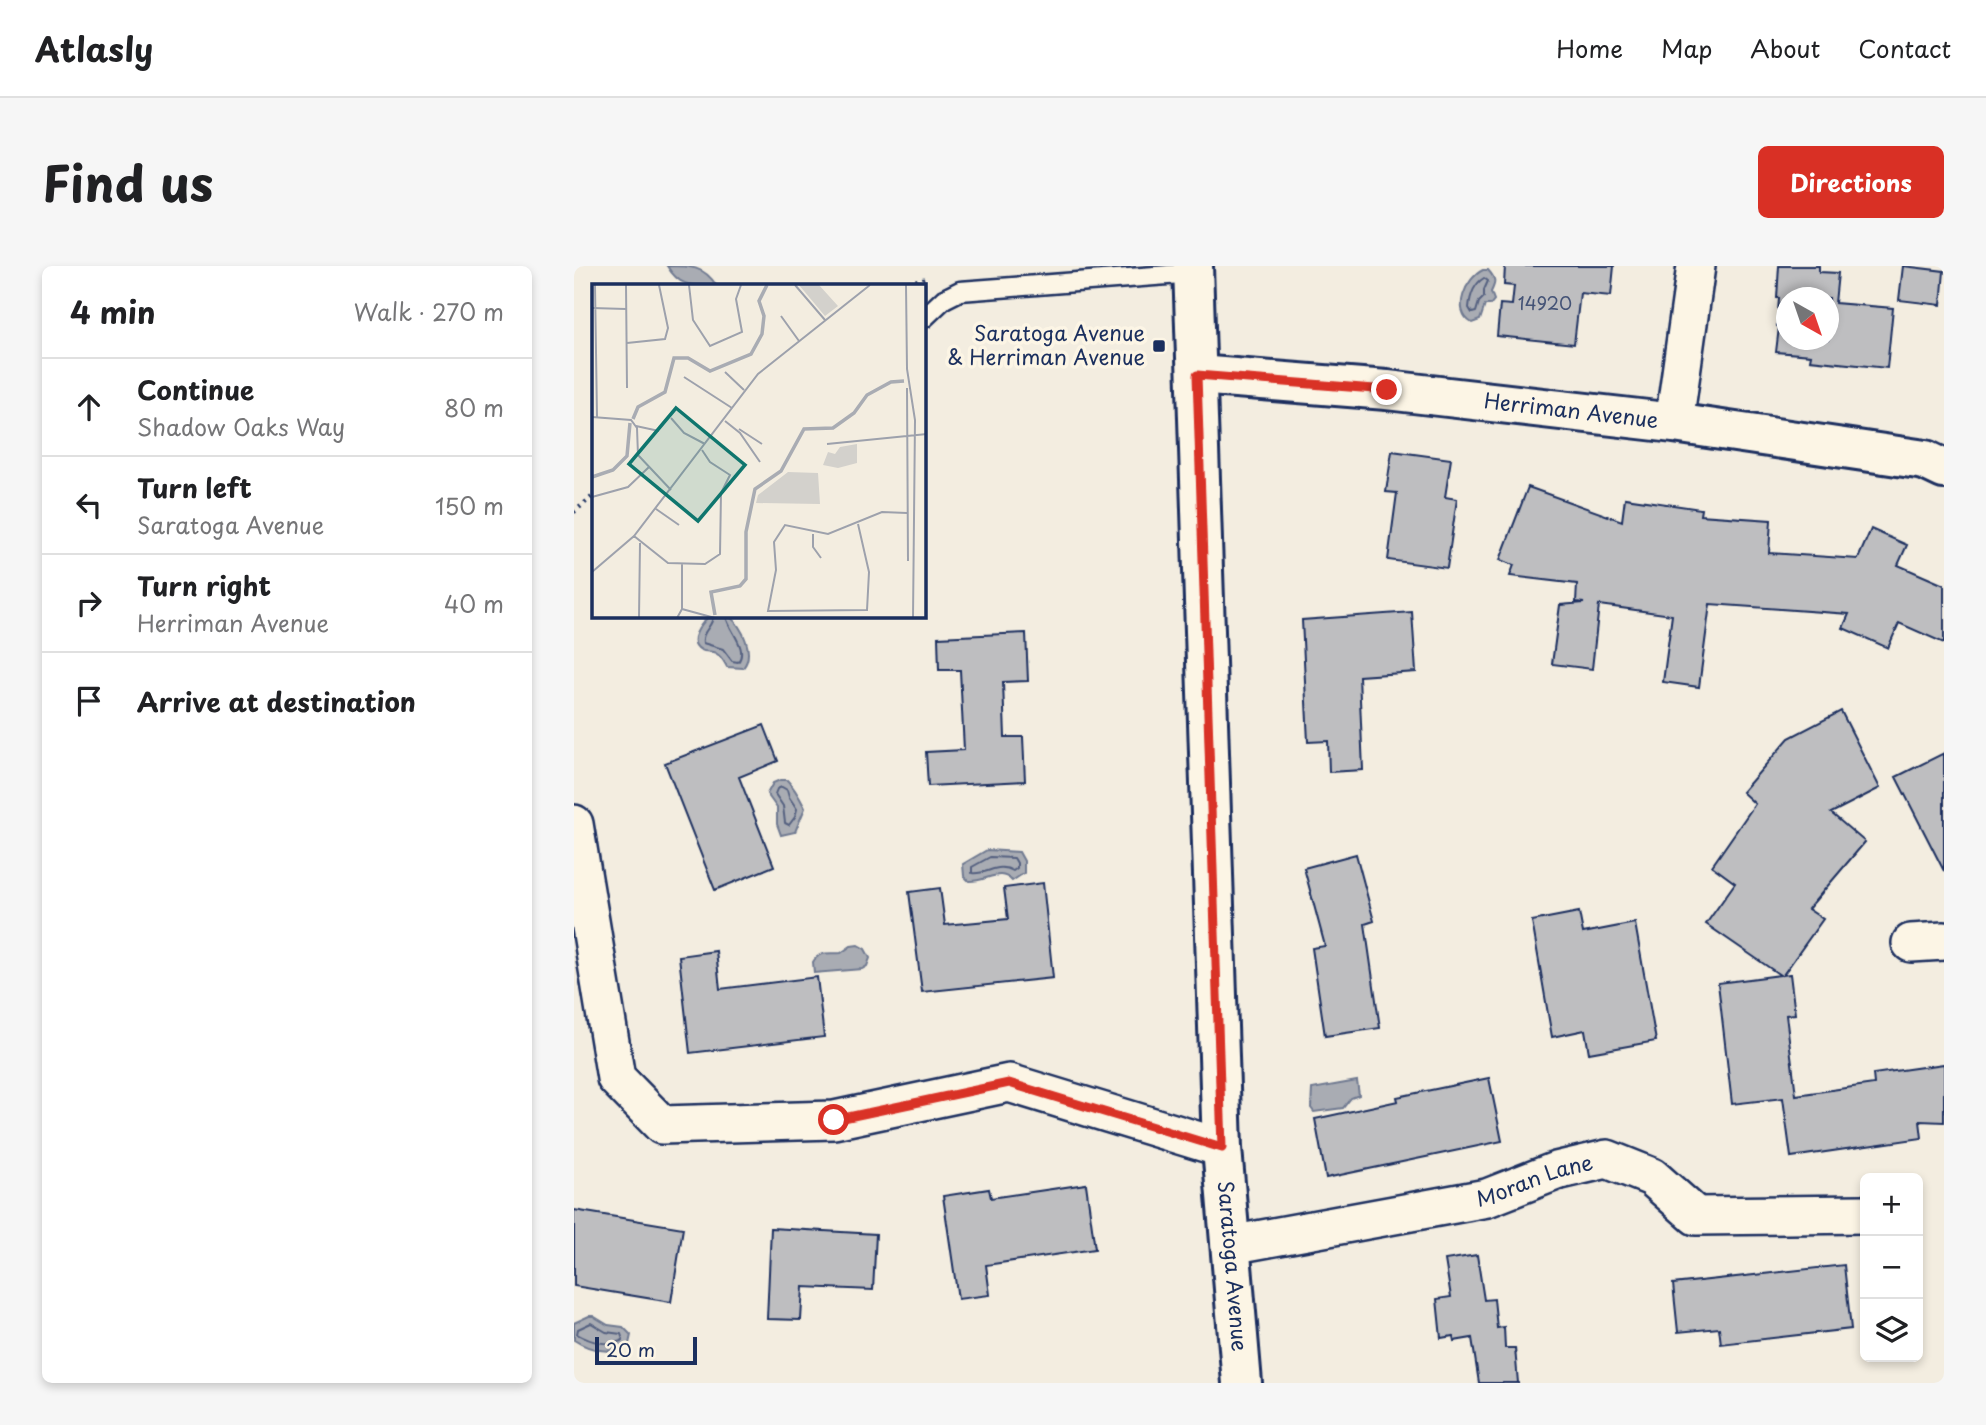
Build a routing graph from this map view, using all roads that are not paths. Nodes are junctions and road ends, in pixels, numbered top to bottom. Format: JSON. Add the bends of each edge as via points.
{"nodes":[{"id":1,"x":1696,"y":266,"type":"edge"},
{"id":2,"x":1194,"y":270,"type":"edge"},
{"id":3,"x":926,"y":316,"type":"edge"},
{"id":4,"x":1197,"y":375,"type":"junction"},
{"id":5,"x":1674,"y":422,"type":"junction"},
{"id":6,"x":1944,"y":469,"type":"edge"},
{"id":7,"x":574,"y":824,"type":"edge"},
{"id":8,"x":1222,"y":1148,"type":"junction"},
{"id":9,"x":1860,"y":1214,"type":"edge"},
{"id":10,"x":1230,"y":1245,"type":"junction"},
{"id":11,"x":1242,"y":1383,"type":"edge"}],
"edges":[{"from":1,"to":5,"type":"street"},
{"from":2,"to":3,"type":"lane","via":[[960,290]]},
{"from":2,"to":4,"type":"main road","name":"Saratoga Avenue"},
{"from":4,"to":5,"type":"main road","name":"Herriman Avenue","via":[[1387,390]]},
{"from":4,"to":8,"type":"main road","name":"Saratoga Avenue"},
{"from":5,"to":6,"type":"main road","name":"Herriman Avenue","via":[[1924,460]]},
{"from":7,"to":8,"type":"street","via":[[616,1078],[662,1125],[834,1120],[1009,1083]]},
{"from":8,"to":10,"type":"main road","name":"Saratoga Avenue"},
{"from":9,"to":10,"type":"street","name":"Moran Lane","via":[[1696,1216],[1653,1177],[1607,1159],[1556,1171],[1487,1198]]},
{"from":10,"to":11,"type":"main road","name":"Saratoga Avenue"}]}
